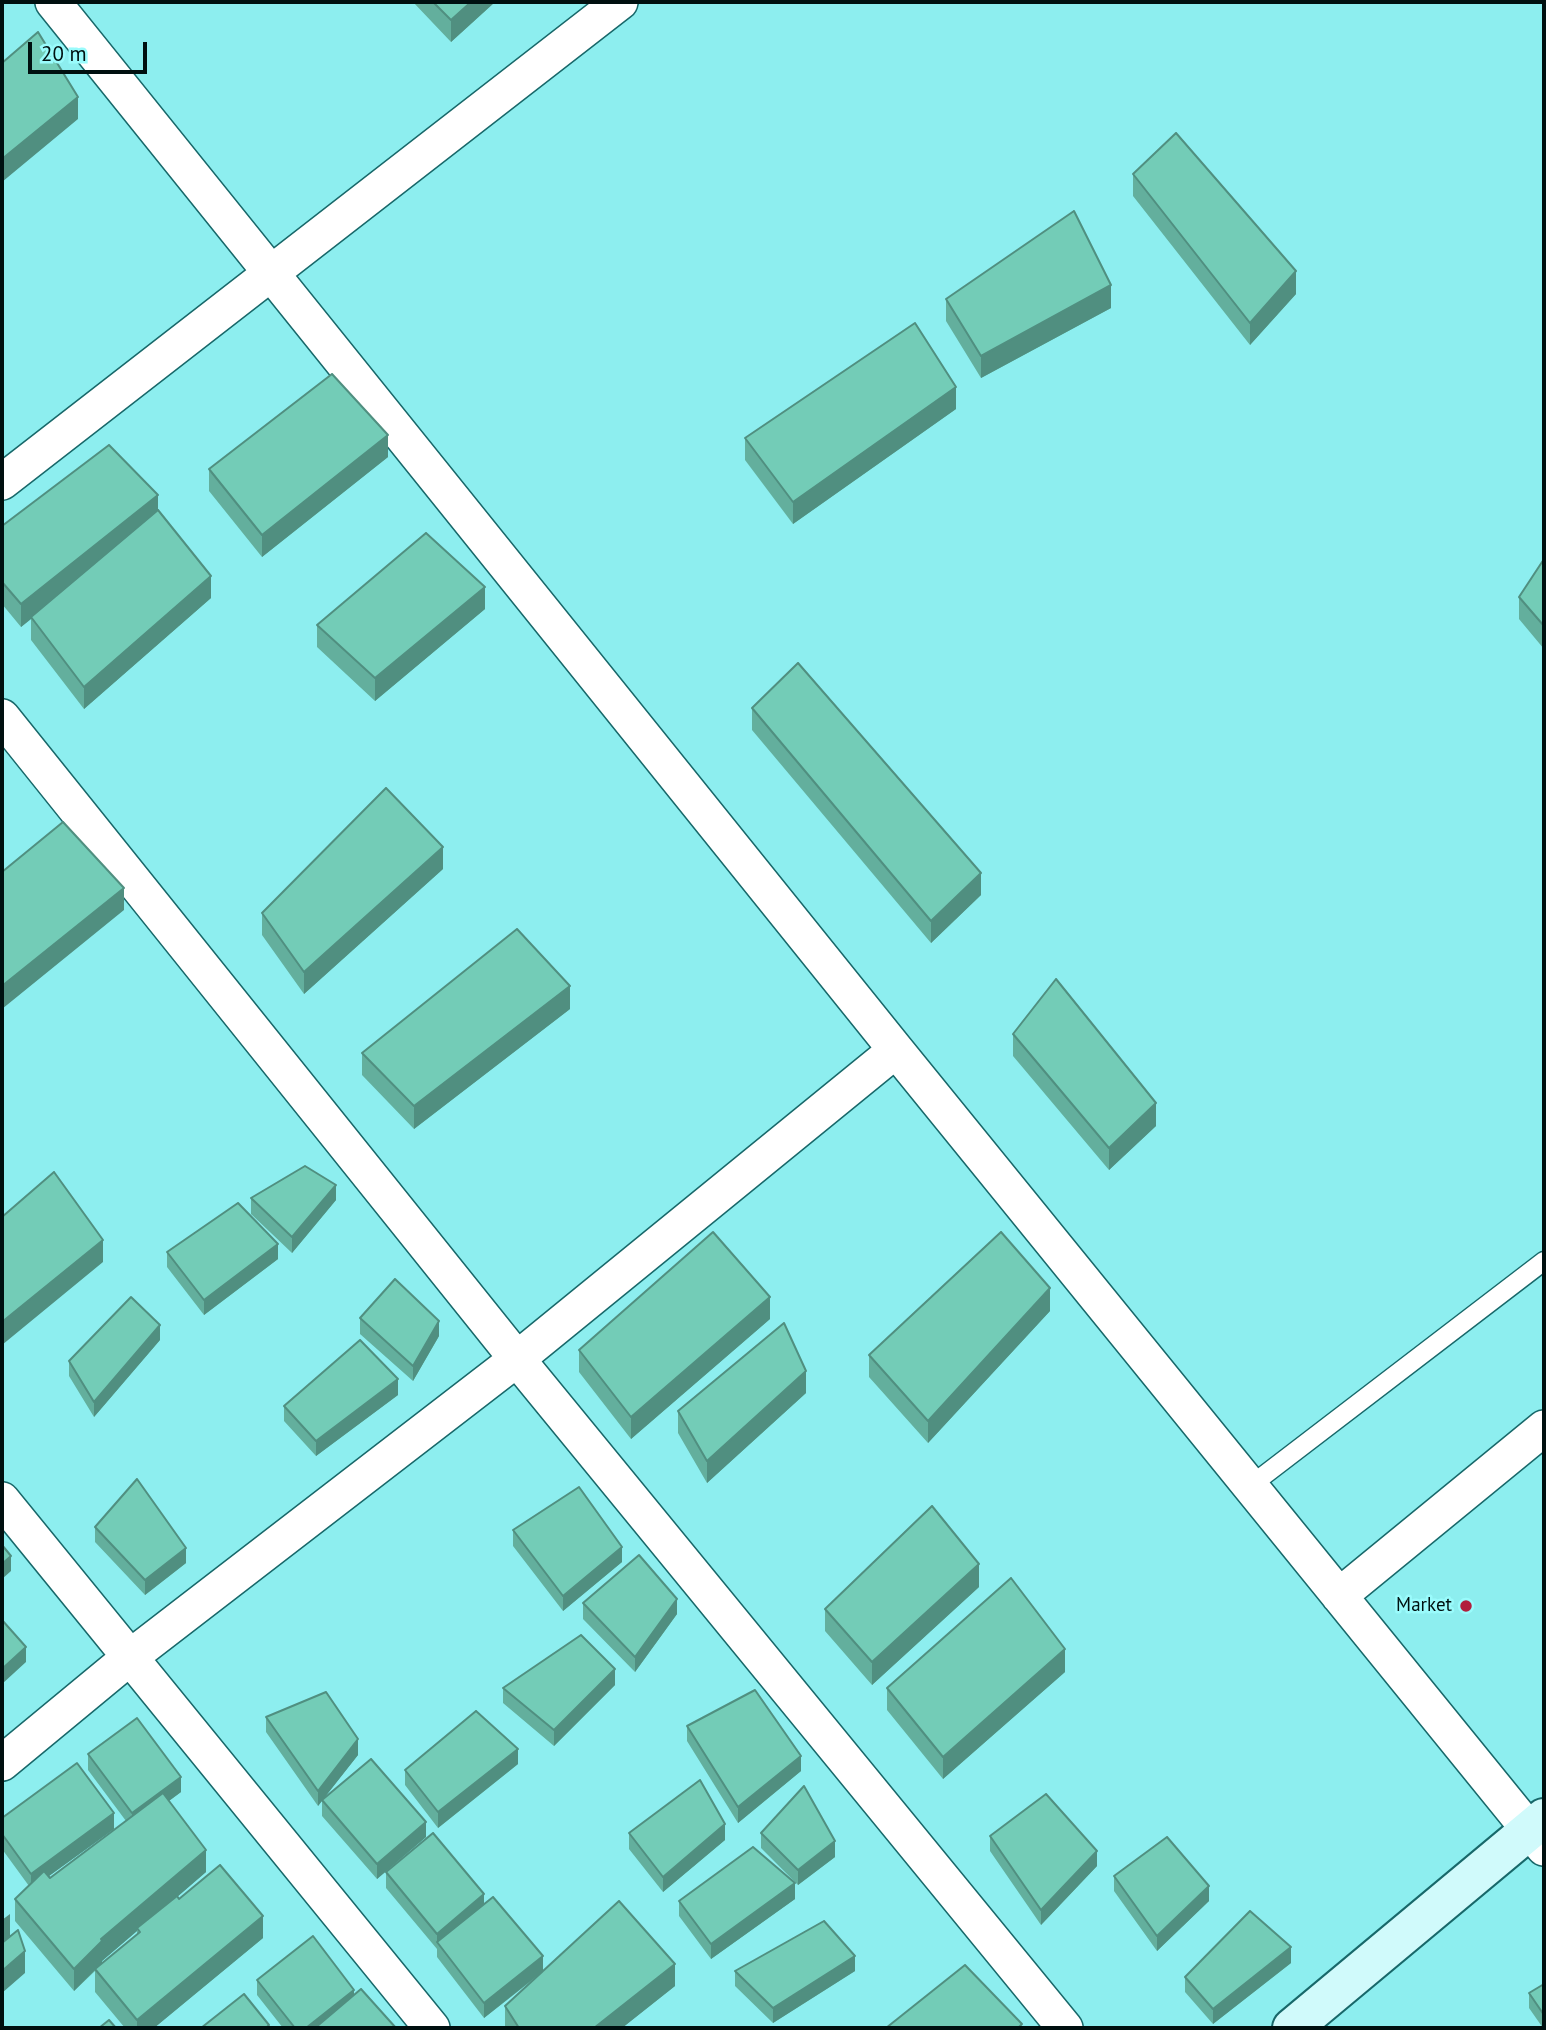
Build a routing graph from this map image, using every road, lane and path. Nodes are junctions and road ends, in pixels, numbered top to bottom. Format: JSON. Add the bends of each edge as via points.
{"nodes":[{"id":1,"x":53,"y":2,"type":"edge"},
{"id":2,"x":620,"y":2,"type":"edge"},
{"id":3,"x":270,"y":272,"type":"junction"},
{"id":4,"x":2,"y":482,"type":"edge"},
{"id":5,"x":2,"y":717,"type":"edge"},
{"id":6,"x":896,"y":1050,"type":"junction"},
{"id":7,"x":1544,"y":1261,"type":"edge"},
{"id":8,"x":517,"y":1359,"type":"junction"},
{"id":9,"x":1544,"y":1428,"type":"edge"},
{"id":10,"x":1250,"y":1486,"type":"junction"},
{"id":11,"x":2,"y":1500,"type":"edge"},
{"id":12,"x":1339,"y":1596,"type":"junction"},
{"id":13,"x":129,"y":1658,"type":"junction"},
{"id":14,"x":2,"y":1763,"type":"edge"},
{"id":15,"x":1539,"y":1832,"type":"edge"},
{"id":16,"x":432,"y":2028,"type":"edge"},
{"id":17,"x":1065,"y":2028,"type":"edge"},
{"id":18,"x":1292,"y":2028,"type":"edge"}],
"edges":[{"from":1,"to":3,"type":"street"},
{"from":2,"to":3,"type":"street"},
{"from":3,"to":4,"type":"street"},
{"from":3,"to":6,"type":"street"},
{"from":5,"to":8,"type":"street"},
{"from":6,"to":8,"type":"street"},
{"from":6,"to":10,"type":"street"},
{"from":7,"to":10,"type":"lane"},
{"from":8,"to":13,"type":"street"},
{"from":8,"to":17,"type":"street"},
{"from":9,"to":12,"type":"street"},
{"from":10,"to":12,"type":"street"},
{"from":11,"to":13,"type":"street"},
{"from":12,"to":15,"type":"street"},
{"from":13,"to":14,"type":"street"},
{"from":13,"to":16,"type":"street"},
{"from":15,"to":18,"type":"street"}]}
